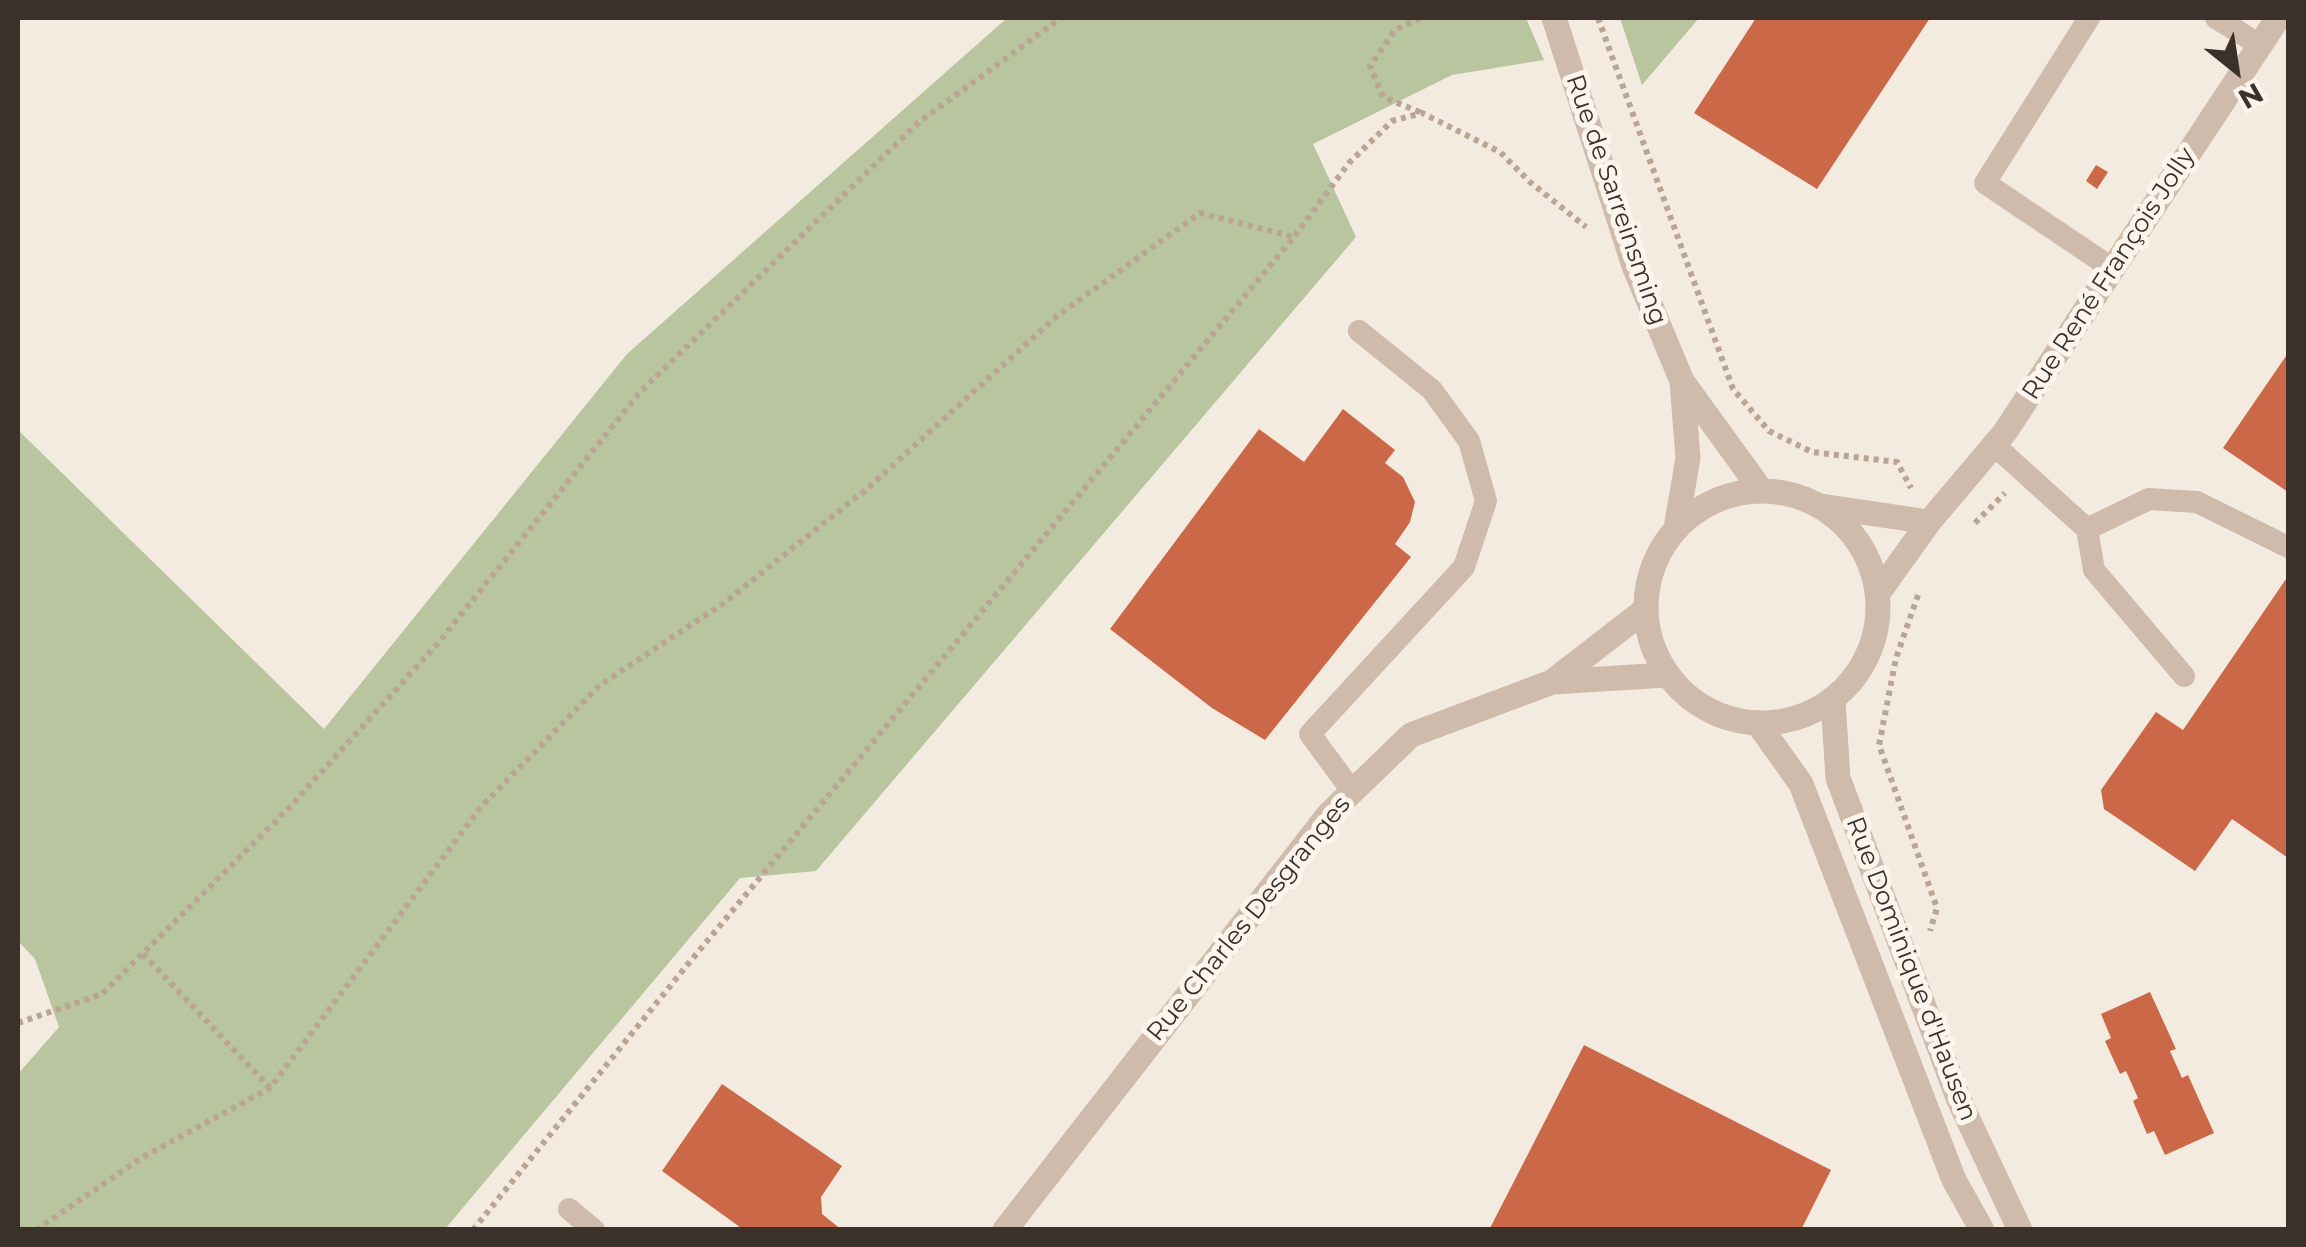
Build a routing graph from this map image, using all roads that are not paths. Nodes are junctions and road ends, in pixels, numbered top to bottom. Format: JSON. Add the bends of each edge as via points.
{"nodes":[{"id":1,"x":1554,"y":18,"type":"edge"},
{"id":2,"x":2088,"y":18,"type":"edge"},
{"id":3,"x":2216,"y":18,"type":"edge"},
{"id":4,"x":2278,"y":18,"type":"edge"},
{"id":5,"x":2260,"y":45,"type":"junction"},
{"id":6,"x":2113,"y":269,"type":"junction"},
{"id":7,"x":1360,"y":330,"type":"dead end"},
{"id":8,"x":1682,"y":381,"type":"junction"},
{"id":9,"x":1994,"y":445,"type":"junction"},
{"id":10,"x":1761,"y":490,"type":"junction"},
{"id":11,"x":1821,"y":506,"type":"junction"},
{"id":12,"x":1929,"y":522,"type":"junction"},
{"id":13,"x":1676,"y":528,"type":"junction"},
{"id":14,"x":2088,"y":529,"type":"junction"},
{"id":15,"x":2288,"y":547,"type":"edge"},
{"id":16,"x":1879,"y":592,"type":"junction"},
{"id":17,"x":1645,"y":610,"type":"junction"},
{"id":18,"x":1666,"y":675,"type":"junction"},
{"id":19,"x":2184,"y":676,"type":"dead end"},
{"id":20,"x":1552,"y":682,"type":"junction"},
{"id":21,"x":1833,"y":701,"type":"junction"},
{"id":22,"x":1759,"y":725,"type":"junction"},
{"id":23,"x":1352,"y":792,"type":"junction"},
{"id":24,"x":570,"y":1209,"type":"dead end"},
{"id":25,"x":594,"y":1230,"type":"edge"},
{"id":26,"x":1005,"y":1230,"type":"edge"},
{"id":27,"x":1982,"y":1230,"type":"edge"},
{"id":28,"x":2020,"y":1230,"type":"edge"}],
"edges":[{"from":1,"to":8,"type":"street","name":"Rue de Sarreinsming","via":[[1634,266]]},
{"from":2,"to":6,"type":"lane","via":[[1985,183]]},
{"from":3,"to":5,"type":"lane"},
{"from":4,"to":5,"type":"street","name":"Rue René François Jolly"},
{"from":5,"to":6,"type":"street","name":"Rue René François Jolly"},
{"from":6,"to":9,"type":"street","name":"Rue René François Jolly"},
{"from":7,"to":23,"type":"lane","via":[[1432,390],[1470,440],[1486,501],[1464,567],[1310,734]]},
{"from":8,"to":10,"type":"street","name":"Rue de Sarreinsming"},
{"from":8,"to":13,"type":"street","name":"Rue de Sarreinsming","via":[[1688,458]]},
{"from":9,"to":12,"type":"street","name":"Rue René François Jolly"},
{"from":9,"to":14,"type":"lane"},
{"from":10,"to":11,"type":"street"},
{"from":10,"to":13,"type":"street","via":[[1730,495]]},
{"from":11,"to":12,"type":"street"},
{"from":11,"to":16,"type":"street","via":[[1849,529]]},
{"from":12,"to":16,"type":"street","name":"Rue René François Jolly"},
{"from":13,"to":17,"type":"street","via":[[1648,580]]},
{"from":14,"to":15,"type":"lane","via":[[2149,500],[2197,502]]},
{"from":14,"to":19,"type":"lane","via":[[2094,570]]},
{"from":16,"to":21,"type":"street","via":[[1870,652]]},
{"from":17,"to":18,"type":"street"},
{"from":17,"to":20,"type":"street","name":"Rue Charles Desgranges"},
{"from":18,"to":20,"type":"street","name":"Rue Charles Desgranges"},
{"from":18,"to":22,"type":"street","via":[[1691,701],[1724,718]]},
{"from":20,"to":23,"type":"street","name":"Rue Charles Desgranges","via":[[1411,734]]},
{"from":21,"to":22,"type":"street","via":[[1798,719]]},
{"from":21,"to":28,"type":"street","name":"Rue Dominique d'Hausen","via":[[1838,778],[1960,1100]]},
{"from":22,"to":27,"type":"street","name":"Rue Dominique d'Hausen","via":[[1801,784],[1954,1180]]},
{"from":23,"to":26,"type":"street","name":"Rue Charles Desgranges"},
{"from":24,"to":25,"type":"lane"}]}
